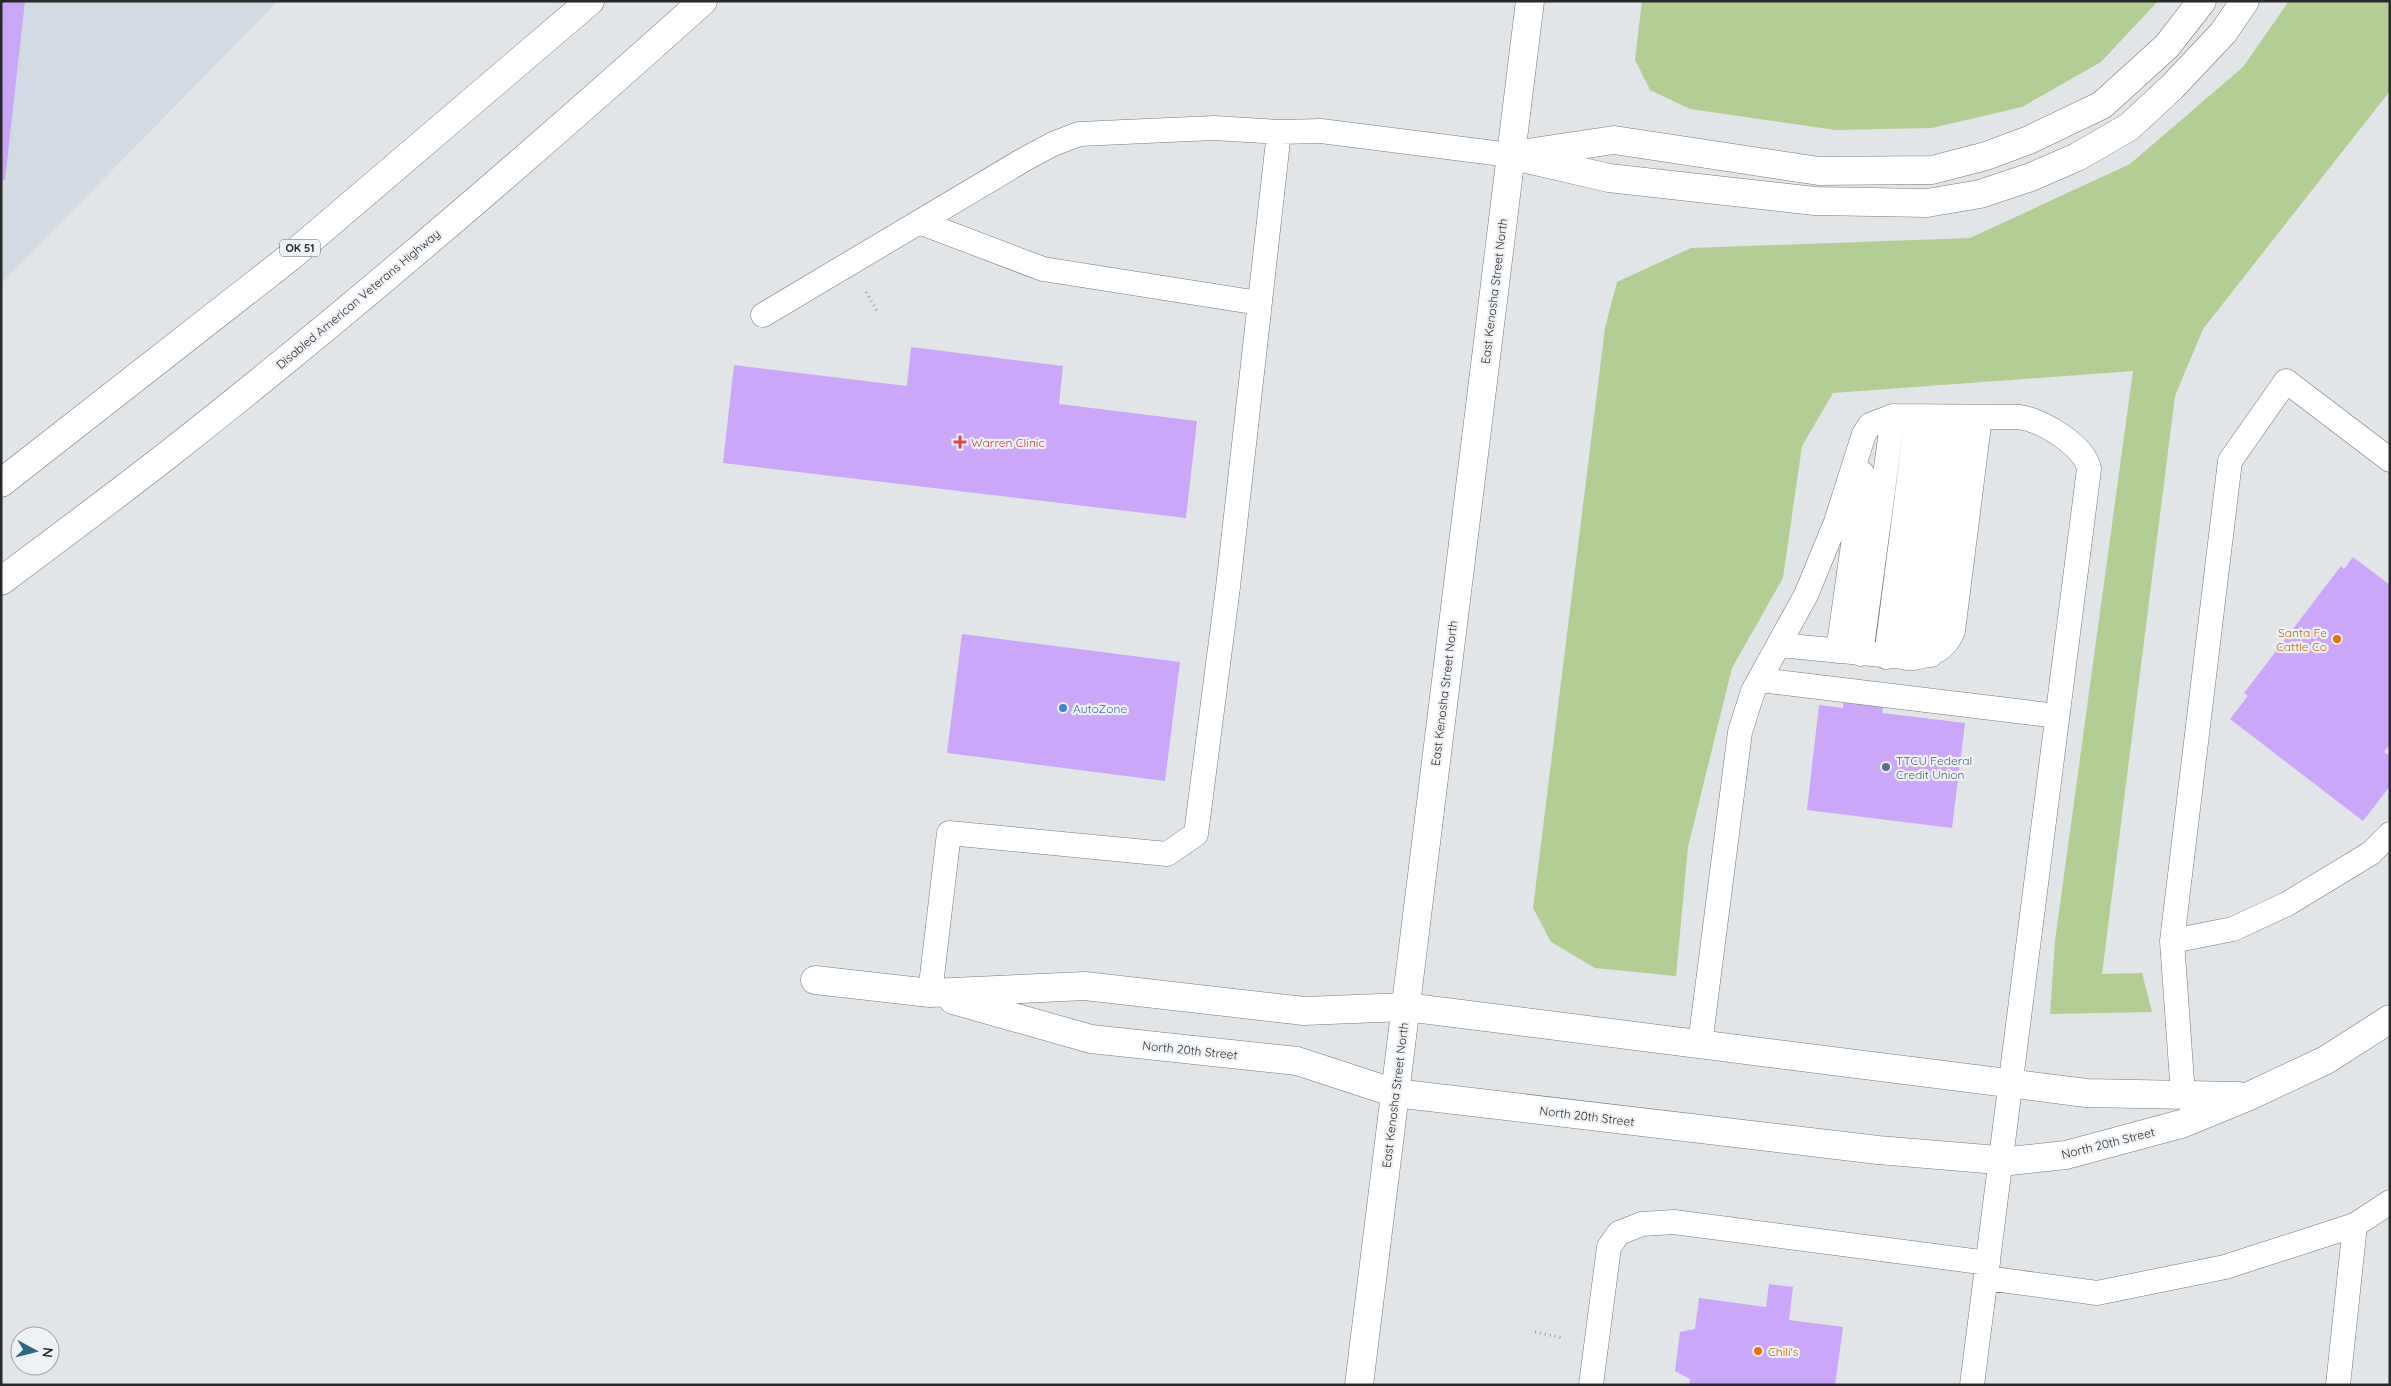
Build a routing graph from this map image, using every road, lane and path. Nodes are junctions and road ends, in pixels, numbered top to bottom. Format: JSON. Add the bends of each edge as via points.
{"nodes":[{"id":1,"x":590,"y":1,"type":"edge"},
{"id":2,"x":703,"y":1,"type":"edge"},
{"id":3,"x":1530,"y":1,"type":"edge"},
{"id":4,"x":2202,"y":1,"type":"edge"},
{"id":5,"x":2245,"y":1,"type":"edge"},
{"id":6,"x":1279,"y":132,"type":"junction"},
{"id":7,"x":1510,"y":156,"type":"junction"},
{"id":8,"x":919,"y":222,"type":"junction"},
{"id":9,"x":1259,"y":303,"type":"junction"},
{"id":10,"x":763,"y":315,"type":"dead end"},
{"id":11,"x":1894,"y":416,"type":"junction"},
{"id":12,"x":1949,"y":417,"type":"junction"},
{"id":13,"x":1870,"y":425,"type":"junction"},
{"id":14,"x":2390,"y":460,"type":"edge"},
{"id":15,"x":1,"y":484,"type":"edge"},
{"id":16,"x":1,"y":581,"type":"edge"},
{"id":17,"x":1778,"y":645,"type":"junction"},
{"id":18,"x":1838,"y":651,"type":"junction"},
{"id":19,"x":1862,"y":654,"type":"junction"},
{"id":20,"x":1897,"y":657,"type":"junction"},
{"id":21,"x":1760,"y":680,"type":"junction"},
{"id":22,"x":2057,"y":716,"type":"junction"},
{"id":23,"x":2390,"y":834,"type":"edge"},
{"id":24,"x":2172,"y":941,"type":"junction"},
{"id":25,"x":815,"y":980,"type":"dead end"},
{"id":26,"x":930,"y":993,"type":"junction"},
{"id":27,"x":1406,"y":1007,"type":"junction"},
{"id":28,"x":2388,"y":1025,"type":"edge"},
{"id":29,"x":1700,"y":1044,"type":"junction"},
{"id":30,"x":2010,"y":1082,"type":"junction"},
{"id":31,"x":1395,"y":1093,"type":"junction"},
{"id":32,"x":2183,"y":1095,"type":"junction"},
{"id":33,"x":2247,"y":1097,"type":"junction"},
{"id":34,"x":2001,"y":1160,"type":"junction"},
{"id":35,"x":2390,"y":1202,"type":"edge"},
{"id":36,"x":2354,"y":1225,"type":"junction"},
{"id":37,"x":1987,"y":1271,"type":"junction"},
{"id":38,"x":1359,"y":1385,"type":"edge"},
{"id":39,"x":1592,"y":1385,"type":"edge"},
{"id":40,"x":1972,"y":1385,"type":"edge"},
{"id":41,"x":2338,"y":1385,"type":"edge"}],
"edges":[{"from":1,"to":15,"type":"main road","number":"OK 51","via":[[290,257]]},
{"from":2,"to":16,"type":"main road","name":"Disabled American Veterans Highway","via":[[338,316],[166,456]]},
{"from":3,"to":7,"type":"main road","name":"East Kenosha Street North"},
{"from":4,"to":7,"type":"main road","via":[[2167,46],[2102,105],[2029,140],[1986,156],[1932,170],[1818,171],[1614,140]]},
{"from":5,"to":7,"type":"main road","via":[[2223,32],[2129,127],[2061,164],[1980,194],[1927,203],[1815,201],[1609,178]]},
{"from":6,"to":7,"type":"lane","via":[[1321,131]]},
{"from":6,"to":8,"type":"lane","via":[[1214,128],[1079,134],[1053,144]]},
{"from":6,"to":9,"type":"lane"},
{"from":7,"to":27,"type":"main road","name":"East Kenosha Street North"},
{"from":8,"to":9,"type":"lane","via":[[1043,269]]},
{"from":8,"to":10,"type":"lane"},
{"from":9,"to":26,"type":"lane","via":[[1228,587],[1196,834],[1167,854],[949,833]]},
{"from":11,"to":12,"type":"lane"},
{"from":11,"to":13,"type":"lane"},
{"from":11,"to":19,"type":"lane"},
{"from":12,"to":20,"type":"lane"},
{"from":12,"to":20,"type":"lane","via":[[1953,631],[1949,640],[1932,655]]},
{"from":12,"to":22,"type":"lane","via":[[2019,418],[2037,422],[2073,445],[2088,461]]},
{"from":13,"to":17,"type":"lane","via":[[1857,452],[1836,522],[1806,595]]},
{"from":13,"to":18,"type":"lane"},
{"from":14,"to":24,"type":"lane","via":[[2286,382],[2230,461]]},
{"from":17,"to":18,"type":"lane"},
{"from":17,"to":21,"type":"lane"},
{"from":18,"to":19,"type":"lane"},
{"from":19,"to":20,"type":"lane"},
{"from":21,"to":22,"type":"lane"},
{"from":21,"to":29,"type":"lane","via":[[1753,691],[1740,732]]},
{"from":22,"to":30,"type":"lane"},
{"from":23,"to":24,"type":"lane","via":[[2371,853],[2287,904],[2233,929]]},
{"from":24,"to":32,"type":"lane"},
{"from":25,"to":26,"type":"main road","name":"North 20th Street"},
{"from":26,"to":27,"type":"main road","name":"North 20th Street","via":[[1085,986],[1304,1011]]},
{"from":26,"to":31,"type":"main road","name":"North 20th Street","via":[[1091,1040],[1297,1061]]},
{"from":27,"to":29,"type":"main road","name":"North 20th Street"},
{"from":27,"to":31,"type":"main road","name":"East Kenosha Street North"},
{"from":28,"to":33,"type":"main road","name":"North 20th Street","via":[[2326,1060]]},
{"from":29,"to":30,"type":"main road","name":"North 20th Street"},
{"from":30,"to":32,"type":"main road","name":"North 20th Street","via":[[2086,1093]]},
{"from":30,"to":34,"type":"lane"},
{"from":31,"to":34,"type":"main road","name":"North 20th Street","via":[[1878,1150]]},
{"from":31,"to":38,"type":"main road","name":"East Kenosha Street North"},
{"from":32,"to":33,"type":"main road","name":"North 20th Street"},
{"from":33,"to":34,"type":"main road","name":"North 20th Street","via":[[2180,1124],[2125,1140],[2066,1155]]},
{"from":34,"to":37,"type":"lane"},
{"from":35,"to":36,"type":"lane"},
{"from":36,"to":37,"type":"lane","via":[[2225,1267],[2097,1293]]},
{"from":36,"to":41,"type":"lane"},
{"from":37,"to":39,"type":"lane","via":[[1674,1222],[1642,1224],[1619,1233],[1609,1247]]},
{"from":37,"to":40,"type":"lane"}]}
